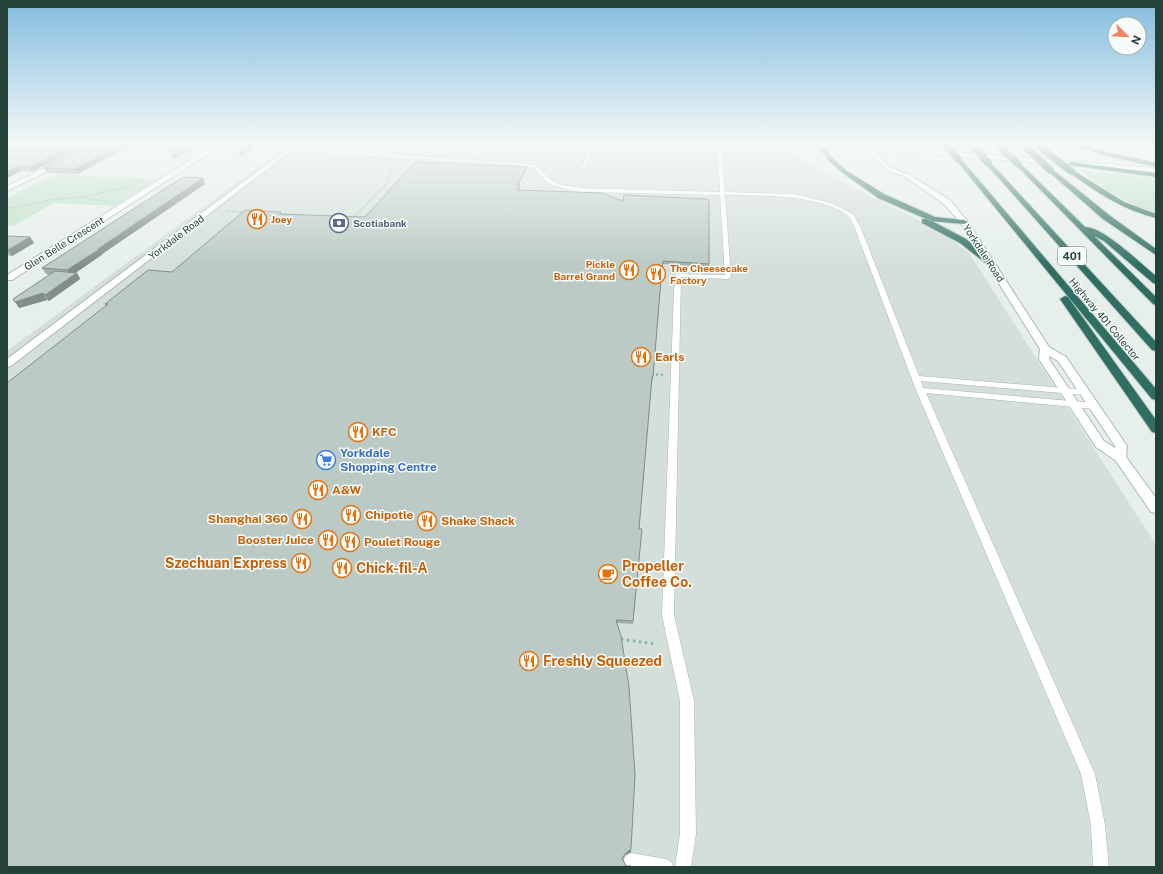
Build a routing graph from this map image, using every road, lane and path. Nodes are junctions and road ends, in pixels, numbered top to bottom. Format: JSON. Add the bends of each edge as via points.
{"nodes":[{"id":1,"x":157,"y":185,"type":"edge"},
{"id":2,"x":243,"y":185,"type":"edge"},
{"id":3,"x":385,"y":185,"type":"edge"},
{"id":4,"x":558,"y":185,"type":"edge"},
{"id":5,"x":721,"y":185,"type":"edge"},
{"id":6,"x":864,"y":185,"type":"edge"},
{"id":7,"x":922,"y":185,"type":"edge"},
{"id":8,"x":980,"y":185,"type":"edge"},
{"id":9,"x":1008,"y":185,"type":"edge"},
{"id":10,"x":1038,"y":185,"type":"edge"},
{"id":11,"x":1067,"y":185,"type":"edge"},
{"id":12,"x":1093,"y":185,"type":"edge"},
{"id":13,"x":132,"y":186,"type":"dead end"},
{"id":14,"x":721,"y":193,"type":"junction"},
{"id":15,"x":881,"y":196,"type":"junction"},
{"id":16,"x":82,"y":197,"type":"junction"},
{"id":17,"x":127,"y":204,"type":"junction"},
{"id":18,"x":7,"y":209,"type":"edge"},
{"id":19,"x":226,"y":211,"type":"dead end"},
{"id":20,"x":249,"y":212,"type":"edge"},
{"id":21,"x":272,"y":214,"type":"edge"},
{"id":22,"x":295,"y":215,"type":"edge"},
{"id":23,"x":1156,"y":216,"type":"edge"},
{"id":24,"x":353,"y":218,"type":"edge"},
{"id":25,"x":964,"y":222,"type":"junction"},
{"id":26,"x":1076,"y":223,"type":"junction"},
{"id":27,"x":1026,"y":241,"type":"junction"},
{"id":28,"x":1156,"y":253,"type":"edge"},
{"id":29,"x":991,"y":263,"type":"junction"},
{"id":30,"x":9,"y":278,"type":"dead end"},
{"id":31,"x":1156,"y":281,"type":"edge"},
{"id":32,"x":1156,"y":302,"type":"edge"},
{"id":33,"x":1156,"y":348,"type":"edge"},
{"id":34,"x":1045,"y":349,"type":"junction"},
{"id":35,"x":7,"y":364,"type":"edge"},
{"id":36,"x":645,"y":373,"type":"edge"},
{"id":37,"x":669,"y":375,"type":"dead end"},
{"id":38,"x":916,"y":378,"type":"junction"},
{"id":39,"x":920,"y":390,"type":"junction"},
{"id":40,"x":1064,"y":391,"type":"junction"},
{"id":41,"x":1084,"y":392,"type":"junction"},
{"id":42,"x":1156,"y":396,"type":"edge"},
{"id":43,"x":1073,"y":405,"type":"junction"},
{"id":44,"x":1094,"y":406,"type":"junction"},
{"id":45,"x":1156,"y":429,"type":"edge"},
{"id":46,"x":1120,"y":458,"type":"junction"},
{"id":47,"x":1156,"y":508,"type":"edge"},
{"id":48,"x":621,"y":639,"type":"edge"},
{"id":49,"x":655,"y":644,"type":"dead end"},
{"id":50,"x":630,"y":861,"type":"dead end"},
{"id":51,"x":666,"y":867,"type":"edge"},
{"id":52,"x":683,"y":867,"type":"edge"},
{"id":53,"x":1101,"y":867,"type":"edge"}],
"edges":[{"from":1,"to":17,"type":"street","name":"Glen Belle Crescent"},
{"from":2,"to":35,"type":"street","name":"Yorkdale Road"},
{"from":3,"to":24,"type":"path"},
{"from":4,"to":14,"type":"lane","name":"Yorkdale Road","via":[[566,188],[624,192]]},
{"from":5,"to":14,"type":"lane"},
{"from":6,"to":15,"type":"highway"},
{"from":7,"to":25,"type":"street","name":"Yorkdale Road","via":[[942,197]]},
{"from":8,"to":27,"type":"highway","name":"Highway 401 Collector","number":"401","bridge":true},
{"from":9,"to":33,"type":"highway","number":"401","bridge":true},
{"from":10,"to":26,"type":"highway","number":"401","bridge":true},
{"from":11,"to":28,"type":"highway","bridge":true,"via":[[1106,218]]},
{"from":12,"to":23,"type":"highway","via":[[1126,206]]},
{"from":13,"to":16,"type":"path"},
{"from":14,"to":38,"type":"lane","name":"Yorkdale Road","via":[[794,196],[829,204],[850,215],[857,226]]},
{"from":14,"to":52,"type":"lane","via":[[728,277],[678,275],[677,291],[668,615],[687,701],[688,834]]},
{"from":15,"to":25,"type":"highway","via":[[934,219]]},
{"from":15,"to":29,"type":"highway","via":[[885,201],[963,241]]},
{"from":16,"to":17,"type":"path"},
{"from":16,"to":18,"type":"path","via":[[50,200]]},
{"from":17,"to":30,"type":"street","name":"Glen Belle Crescent"},
{"from":19,"to":20,"type":"path"},
{"from":21,"to":22,"type":"path"},
{"from":25,"to":29,"type":"street","name":"Yorkdale Road"},
{"from":26,"to":31,"type":"highway","via":[[1107,239]]},
{"from":26,"to":32,"type":"highway","number":"401"},
{"from":27,"to":42,"type":"highway","name":"Highway 401 Collector","number":"401"},
{"from":27,"to":45,"type":"highway"},
{"from":29,"to":34,"type":"street","name":"Yorkdale Road"},
{"from":34,"to":40,"type":"street","name":"Yorkdale Road","via":[[1044,358]]},
{"from":34,"to":41,"type":"street","name":"Yorkdale Road","via":[[1062,359]]},
{"from":36,"to":37,"type":"path"},
{"from":38,"to":39,"type":"lane","name":"Yorkdale Road"},
{"from":38,"to":40,"type":"lane"},
{"from":39,"to":43,"type":"lane"},
{"from":39,"to":53,"type":"lane","name":"Yorkdale Road","via":[[1088,774],[1098,825]]},
{"from":40,"to":41,"type":"lane"},
{"from":40,"to":43,"type":"street","name":"Yorkdale Road"},
{"from":41,"to":44,"type":"street","name":"Yorkdale Road"},
{"from":43,"to":44,"type":"lane"},
{"from":43,"to":46,"type":"street","name":"Yorkdale Road","via":[[1100,444]]},
{"from":44,"to":46,"type":"street","name":"Yorkdale Road","via":[[1121,446]]},
{"from":46,"to":47,"type":"street","name":"Yorkdale Road"},
{"from":48,"to":49,"type":"path"},
{"from":50,"to":51,"type":"lane"}]}
